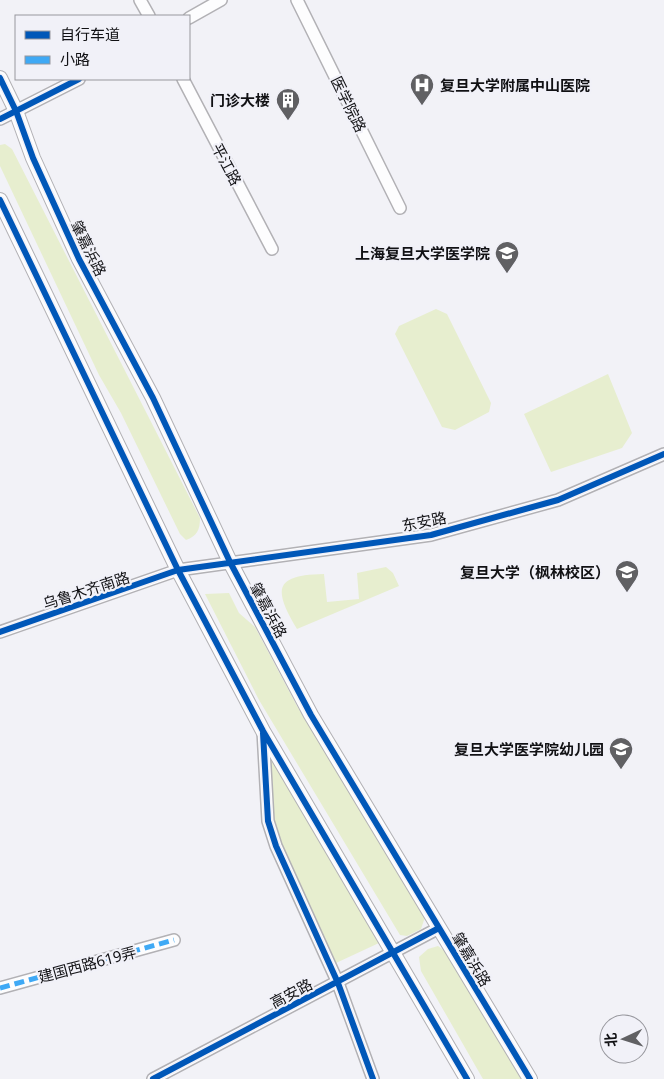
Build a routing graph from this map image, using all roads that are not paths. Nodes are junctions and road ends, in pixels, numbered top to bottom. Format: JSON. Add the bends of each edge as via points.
{"nodes":[{"id":1,"x":140,"y":0,"type":"edge"},
{"id":2,"x":221,"y":0,"type":"edge"},
{"id":3,"x":297,"y":0,"type":"edge"},
{"id":4,"x":148,"y":15,"type":"edge"},
{"id":5,"x":190,"y":17,"type":"edge"},
{"id":6,"x":0,"y":78,"type":"edge"},
{"id":7,"x":77,"y":80,"type":"edge"},
{"id":8,"x":183,"y":80,"type":"edge"},
{"id":9,"x":16,"y":112,"type":"junction"},
{"id":10,"x":0,"y":120,"type":"edge"},
{"id":11,"x":0,"y":200,"type":"edge"},
{"id":12,"x":400,"y":208,"type":"dead end"},
{"id":13,"x":272,"y":249,"type":"dead end"},
{"id":14,"x":664,"y":454,"type":"edge"},
{"id":15,"x":230,"y":562,"type":"junction"},
{"id":16,"x":178,"y":570,"type":"junction"},
{"id":17,"x":0,"y":632,"type":"edge"},
{"id":18,"x":263,"y":731,"type":"junction"},
{"id":19,"x":439,"y":928,"type":"junction"},
{"id":20,"x":174,"y":940,"type":"dead end"},
{"id":21,"x":392,"y":954,"type":"junction"},
{"id":22,"x":338,"y":983,"type":"junction"},
{"id":23,"x":0,"y":988,"type":"edge"},
{"id":24,"x":153,"y":1079,"type":"edge"},
{"id":25,"x":373,"y":1079,"type":"edge"},
{"id":26,"x":467,"y":1079,"type":"edge"},
{"id":27,"x":530,"y":1079,"type":"edge"}],
"edges":[{"from":1,"to":4,"type":"street"},
{"from":2,"to":5,"type":"street"},
{"from":3,"to":12,"type":"street","name":"医学院路"},
{"from":6,"to":9,"type":"main road","name":"肇嘉浜路"},
{"from":7,"to":9,"type":"street"},
{"from":8,"to":13,"type":"street","name":"平江路"},
{"from":9,"to":10,"type":"street"},
{"from":9,"to":15,"type":"main road","name":"肇嘉浜路","via":[[32,158],[79,258],[153,398]]},
{"from":11,"to":16,"type":"main road"},
{"from":14,"to":15,"type":"street","name":"东安路","via":[[558,500],[431,535]]},
{"from":15,"to":16,"type":"street","name":"东安路"},
{"from":15,"to":19,"type":"main road","name":"肇嘉浜路","via":[[311,714]]},
{"from":16,"to":17,"type":"street","name":"乌鲁木齐南路"},
{"from":16,"to":18,"type":"main road"},
{"from":18,"to":21,"type":"main road"},
{"from":18,"to":22,"type":"street","via":[[268,821],[276,846]]},
{"from":19,"to":21,"type":"street","name":"高安路"},
{"from":19,"to":27,"type":"main road","name":"肇嘉浜路"},
{"from":20,"to":23,"type":"street","name":"建国西路619弄"},
{"from":21,"to":22,"type":"street","name":"高安路"},
{"from":21,"to":26,"type":"main road"},
{"from":22,"to":24,"type":"street","name":"高安路"},
{"from":22,"to":25,"type":"street"}]}
